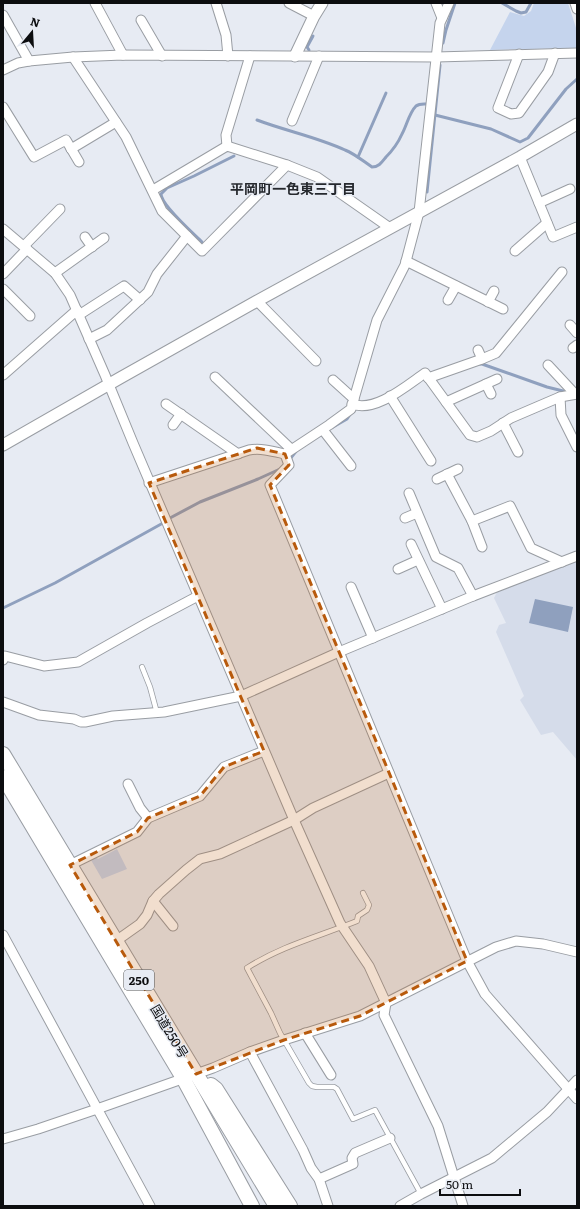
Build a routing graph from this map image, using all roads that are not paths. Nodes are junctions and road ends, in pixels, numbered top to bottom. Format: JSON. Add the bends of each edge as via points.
{"nodes":[{"id":1,"x":95,"y":3,"type":"edge"},
{"id":2,"x":216,"y":3,"type":"edge"},
{"id":3,"x":289,"y":3,"type":"edge"},
{"id":4,"x":322,"y":3,"type":"edge"},
{"id":5,"x":436,"y":3,"type":"edge"},
{"id":6,"x":449,"y":3,"type":"edge"},
{"id":7,"x":575,"y":3,"type":"edge"},
{"id":8,"x":577,"y":9,"type":"edge"},
{"id":9,"x":3,"y":15,"type":"edge"},
{"id":10,"x":314,"y":16,"type":"junction"},
{"id":11,"x":442,"y":18,"type":"junction"},
{"id":12,"x":141,"y":20,"type":"dead end"},
{"id":13,"x":577,"y":52,"type":"edge"},
{"id":14,"x":555,"y":53,"type":"junction"},
{"id":15,"x":519,"y":54,"type":"junction"},
{"id":16,"x":123,"y":55,"type":"junction"},
{"id":17,"x":162,"y":56,"type":"junction"},
{"id":18,"x":228,"y":56,"type":"junction"},
{"id":19,"x":250,"y":56,"type":"junction"},
{"id":20,"x":295,"y":56,"type":"junction"},
{"id":21,"x":319,"y":56,"type":"junction"},
{"id":22,"x":436,"y":56,"type":"junction"},
{"id":23,"x":73,"y":57,"type":"junction"},
{"id":24,"x":29,"y":61,"type":"junction"},
{"id":25,"x":3,"y":70,"type":"edge"},
{"id":26,"x":3,"y":107,"type":"edge"},
{"id":27,"x":292,"y":121,"type":"dead end"},
{"id":28,"x":116,"y":122,"type":"junction"},
{"id":29,"x":577,"y":124,"type":"edge"},
{"id":30,"x":227,"y":146,"type":"junction"},
{"id":31,"x":72,"y":149,"type":"junction"},
{"id":32,"x":520,"y":157,"type":"junction"},
{"id":33,"x":79,"y":162,"type":"dead end"},
{"id":34,"x":287,"y":165,"type":"junction"},
{"id":35,"x":570,"y":189,"type":"dead end"},
{"id":36,"x":153,"y":190,"type":"junction"},
{"id":37,"x":539,"y":203,"type":"junction"},
{"id":38,"x":60,"y":209,"type":"dead end"},
{"id":39,"x":419,"y":212,"type":"junction"},
{"id":40,"x":547,"y":223,"type":"junction"},
{"id":41,"x":577,"y":227,"type":"edge"},
{"id":42,"x":390,"y":228,"type":"junction"},
{"id":43,"x":3,"y":229,"type":"edge"},
{"id":44,"x":187,"y":236,"type":"junction"},
{"id":45,"x":85,"y":237,"type":"dead end"},
{"id":46,"x":104,"y":238,"type":"dead end"},
{"id":47,"x":92,"y":247,"type":"junction"},
{"id":48,"x":26,"y":248,"type":"junction"},
{"id":49,"x":515,"y":252,"type":"dead end"},
{"id":50,"x":406,"y":261,"type":"junction"},
{"id":51,"x":562,"y":272,"type":"dead end"},
{"id":52,"x":55,"y":273,"type":"junction"},
{"id":53,"x":3,"y":274,"type":"edge"},
{"id":54,"x":456,"y":286,"type":"junction"},
{"id":55,"x":3,"y":289,"type":"edge"},
{"id":56,"x":494,"y":291,"type":"dead end"},
{"id":57,"x":140,"y":300,"type":"junction"},
{"id":58,"x":448,"y":300,"type":"dead end"},
{"id":59,"x":257,"y":301,"type":"junction"},
{"id":60,"x":488,"y":302,"type":"junction"},
{"id":61,"x":503,"y":309,"type":"dead end"},
{"id":62,"x":78,"y":313,"type":"junction"},
{"id":63,"x":30,"y":316,"type":"dead end"},
{"id":64,"x":570,"y":325,"type":"dead end"},
{"id":65,"x":577,"y":333,"type":"edge"},
{"id":66,"x":89,"y":339,"type":"junction"},
{"id":67,"x":478,"y":350,"type":"dead end"},
{"id":68,"x":482,"y":359,"type":"junction"},
{"id":69,"x":316,"y":361,"type":"dead end"},
{"id":70,"x":548,"y":365,"type":"dead end"},
{"id":71,"x":3,"y":375,"type":"edge"},
{"id":72,"x":215,"y":377,"type":"dead end"},
{"id":73,"x":428,"y":378,"type":"junction"},
{"id":74,"x":497,"y":379,"type":"dead end"},
{"id":75,"x":333,"y":380,"type":"dead end"},
{"id":76,"x":109,"y":384,"type":"junction"},
{"id":77,"x":486,"y":384,"type":"junction"},
{"id":78,"x":491,"y":394,"type":"dead end"},
{"id":79,"x":576,"y":394,"type":"edge"},
{"id":80,"x":390,"y":396,"type":"junction"},
{"id":81,"x":560,"y":397,"type":"junction"},
{"id":82,"x":353,"y":401,"type":"junction"},
{"id":83,"x":446,"y":402,"type":"junction"},
{"id":84,"x":166,"y":404,"type":"dead end"},
{"id":85,"x":180,"y":414,"type":"junction"},
{"id":86,"x":502,"y":424,"type":"junction"},
{"id":87,"x":173,"y":425,"type":"dead end"},
{"id":88,"x":323,"y":430,"type":"junction"},
{"id":89,"x":3,"y":445,"type":"edge"},
{"id":90,"x":577,"y":447,"type":"edge"},
{"id":91,"x":288,"y":452,"type":"junction"},
{"id":92,"x":518,"y":452,"type":"dead end"},
{"id":93,"x":238,"y":454,"type":"junction"},
{"id":94,"x":431,"y":461,"type":"dead end"},
{"id":95,"x":351,"y":466,"type":"dead end"},
{"id":96,"x":458,"y":469,"type":"dead end"},
{"id":97,"x":447,"y":474,"type":"junction"},
{"id":98,"x":436,"y":479,"type":"dead end"},
{"id":99,"x":150,"y":483,"type":"junction"},
{"id":100,"x":409,"y":493,"type":"dead end"},
{"id":101,"x":417,"y":513,"type":"junction"},
{"id":102,"x":405,"y":518,"type":"dead end"},
{"id":103,"x":472,"y":521,"type":"junction"},
{"id":104,"x":411,"y":544,"type":"dead end"},
{"id":105,"x":482,"y":547,"type":"dead end"},
{"id":106,"x":577,"y":556,"type":"edge"},
{"id":107,"x":418,"y":560,"type":"junction"},
{"id":108,"x":562,"y":562,"type":"junction"},
{"id":109,"x":398,"y":569,"type":"dead end"},
{"id":110,"x":351,"y":587,"type":"dead end"},
{"id":111,"x":198,"y":596,"type":"junction"},
{"id":112,"x":473,"y":596,"type":"junction"},
{"id":113,"x":442,"y":609,"type":"junction"},
{"id":114,"x":373,"y":638,"type":"junction"},
{"id":115,"x":339,"y":652,"type":"junction"},
{"id":116,"x":3,"y":660,"type":"edge"},
{"id":117,"x":142,"y":667,"type":"dead end"},
{"id":118,"x":241,"y":696,"type":"junction"},
{"id":119,"x":3,"y":702,"type":"edge"},
{"id":120,"x":157,"y":713,"type":"junction"},
{"id":121,"x":264,"y":751,"type":"junction"},
{"id":122,"x":3,"y":754,"type":"edge"},
{"id":123,"x":389,"y":773,"type":"junction"},
{"id":124,"x":3,"y":777,"type":"edge"},
{"id":125,"x":128,"y":784,"type":"dead end"},
{"id":126,"x":148,"y":818,"type":"junction"},
{"id":127,"x":294,"y":820,"type":"junction"},
{"id":128,"x":70,"y":865,"type":"junction"},
{"id":129,"x":363,"y":893,"type":"dead end"},
{"id":130,"x":153,"y":901,"type":"junction"},
{"id":131,"x":173,"y":926,"type":"dead end"},
{"id":132,"x":342,"y":927,"type":"junction"},
{"id":133,"x":3,"y":935,"type":"edge"},
{"id":134,"x":116,"y":941,"type":"junction"},
{"id":135,"x":577,"y":952,"type":"edge"},
{"id":136,"x":467,"y":961,"type":"junction"},
{"id":137,"x":386,"y":1003,"type":"junction"},
{"id":138,"x":305,"y":1033,"type":"junction"},
{"id":139,"x":284,"y":1040,"type":"junction"},
{"id":140,"x":250,"y":1052,"type":"junction"},
{"id":141,"x":196,"y":1074,"type":"junction"},
{"id":142,"x":331,"y":1075,"type":"dead end"},
{"id":143,"x":183,"y":1078,"type":"junction"},
{"id":144,"x":577,"y":1080,"type":"edge"},
{"id":145,"x":568,"y":1089,"type":"junction"},
{"id":146,"x":577,"y":1099,"type":"edge"},
{"id":147,"x":97,"y":1109,"type":"junction"},
{"id":148,"x":390,"y":1138,"type":"junction"},
{"id":149,"x":3,"y":1139,"type":"edge"},
{"id":150,"x":454,"y":1177,"type":"junction"},
{"id":151,"x":320,"y":1179,"type":"junction"},
{"id":152,"x":421,"y":1194,"type":"junction"},
{"id":153,"x":150,"y":1206,"type":"edge"},
{"id":154,"x":252,"y":1206,"type":"edge"},
{"id":155,"x":276,"y":1206,"type":"edge"},
{"id":156,"x":290,"y":1206,"type":"edge"},
{"id":157,"x":328,"y":1206,"type":"edge"},
{"id":158,"x":400,"y":1206,"type":"edge"},
{"id":159,"x":463,"y":1206,"type":"edge"}],
"edges":[{"from":1,"to":16,"type":"street"},
{"from":2,"to":18,"type":"street","via":[[226,35]]},
{"from":3,"to":10,"type":"street"},
{"from":4,"to":10,"type":"street"},
{"from":5,"to":11,"type":"street"},
{"from":6,"to":11,"type":"street"},
{"from":7,"to":8,"type":"street"},
{"from":9,"to":24,"type":"street"},
{"from":10,"to":20,"type":"street"},
{"from":11,"to":22,"type":"street"},
{"from":12,"to":17,"type":"street"},
{"from":13,"to":14,"type":"street"},
{"from":14,"to":15,"type":"street"},
{"from":14,"to":15,"type":"street","via":[[548,72],[519,114],[511,114],[498,108]]},
{"from":15,"to":22,"type":"street"},
{"from":16,"to":17,"type":"street"},
{"from":16,"to":23,"type":"street"},
{"from":17,"to":18,"type":"street"},
{"from":18,"to":19,"type":"street"},
{"from":19,"to":20,"type":"street"},
{"from":19,"to":30,"type":"street","via":[[226,135]]},
{"from":20,"to":21,"type":"street"},
{"from":21,"to":22,"type":"street"},
{"from":21,"to":27,"type":"street"},
{"from":22,"to":39,"type":"street"},
{"from":23,"to":24,"type":"street"},
{"from":23,"to":28,"type":"street"},
{"from":24,"to":25,"type":"street"},
{"from":26,"to":31,"type":"street","via":[[34,157],[66,140]]},
{"from":28,"to":31,"type":"street"},
{"from":28,"to":36,"type":"street"},
{"from":29,"to":32,"type":"street"},
{"from":30,"to":34,"type":"street"},
{"from":30,"to":36,"type":"street"},
{"from":31,"to":33,"type":"street"},
{"from":32,"to":37,"type":"street"},
{"from":32,"to":39,"type":"street"},
{"from":34,"to":42,"type":"street","via":[[317,177]]},
{"from":34,"to":44,"type":"street","via":[[202,252]]},
{"from":35,"to":37,"type":"street"},
{"from":36,"to":44,"type":"street","via":[[162,211]]},
{"from":37,"to":40,"type":"street"},
{"from":38,"to":48,"type":"street"},
{"from":39,"to":42,"type":"street"},
{"from":39,"to":50,"type":"street"},
{"from":40,"to":41,"type":"street","via":[[553,237]]},
{"from":40,"to":49,"type":"street"},
{"from":42,"to":59,"type":"street"},
{"from":43,"to":48,"type":"street"},
{"from":44,"to":57,"type":"street"},
{"from":45,"to":47,"type":"street"},
{"from":46,"to":47,"type":"street"},
{"from":47,"to":52,"type":"street"},
{"from":48,"to":52,"type":"street"},
{"from":48,"to":53,"type":"street"},
{"from":50,"to":54,"type":"street"},
{"from":50,"to":82,"type":"street","via":[[377,320]]},
{"from":51,"to":68,"type":"street","via":[[542,291],[509,331],[496,353]]},
{"from":52,"to":62,"type":"street","via":[[70,295]]},
{"from":54,"to":58,"type":"street"},
{"from":54,"to":60,"type":"street"},
{"from":55,"to":63,"type":"street"},
{"from":56,"to":60,"type":"street"},
{"from":57,"to":62,"type":"street","via":[[124,286]]},
{"from":57,"to":66,"type":"street","via":[[107,330]]},
{"from":59,"to":69,"type":"street"},
{"from":59,"to":76,"type":"street"},
{"from":60,"to":61,"type":"street"},
{"from":62,"to":66,"type":"street"},
{"from":62,"to":71,"type":"street"},
{"from":64,"to":65,"type":"street"},
{"from":66,"to":76,"type":"street"},
{"from":67,"to":68,"type":"street"},
{"from":68,"to":73,"type":"street"},
{"from":70,"to":79,"type":"street"},
{"from":72,"to":91,"type":"street","via":[[236,403]]},
{"from":73,"to":80,"type":"street","via":[[425,373]]},
{"from":73,"to":83,"type":"street"},
{"from":74,"to":77,"type":"street"},
{"from":75,"to":82,"type":"street"},
{"from":76,"to":89,"type":"street"},
{"from":76,"to":99,"type":"street"},
{"from":77,"to":78,"type":"street"},
{"from":77,"to":83,"type":"street"},
{"from":79,"to":81,"type":"street"},
{"from":80,"to":82,"type":"street","via":[[369,406],[358,406]]},
{"from":80,"to":94,"type":"street"},
{"from":81,"to":86,"type":"street"},
{"from":81,"to":90,"type":"street","via":[[561,415]]},
{"from":82,"to":88,"type":"street","via":[[351,409]]},
{"from":83,"to":86,"type":"street","via":[[470,435],[477,437]]},
{"from":84,"to":85,"type":"street"},
{"from":85,"to":87,"type":"street"},
{"from":85,"to":93,"type":"street"},
{"from":86,"to":92,"type":"street"},
{"from":88,"to":91,"type":"street"},
{"from":88,"to":95,"type":"street"},
{"from":91,"to":93,"type":"street","via":[[257,448]]},
{"from":91,"to":115,"type":"street","via":[[289,465],[270,485]]},
{"from":93,"to":99,"type":"street"},
{"from":96,"to":97,"type":"street"},
{"from":97,"to":98,"type":"street"},
{"from":97,"to":103,"type":"street"},
{"from":99,"to":111,"type":"street"},
{"from":100,"to":101,"type":"street"},
{"from":101,"to":102,"type":"street"},
{"from":101,"to":112,"type":"street","via":[[432,559],[458,568]]},
{"from":103,"to":105,"type":"street"},
{"from":103,"to":108,"type":"street","via":[[510,506],[531,548]]},
{"from":104,"to":107,"type":"street"},
{"from":106,"to":108,"type":"street"},
{"from":107,"to":109,"type":"street"},
{"from":107,"to":113,"type":"street"},
{"from":108,"to":112,"type":"street"},
{"from":110,"to":114,"type":"street","via":[[360,596]]},
{"from":111,"to":116,"type":"street","via":[[78,662],[44,666],[5,656]]},
{"from":111,"to":118,"type":"street"},
{"from":112,"to":113,"type":"street"},
{"from":113,"to":114,"type":"street"},
{"from":114,"to":115,"type":"street"},
{"from":115,"to":118,"type":"street"},
{"from":115,"to":123,"type":"street"},
{"from":117,"to":120,"type":"lane"},
{"from":118,"to":120,"type":"street"},
{"from":118,"to":121,"type":"street"},
{"from":119,"to":120,"type":"street","via":[[39,715],[81,722],[113,716]]},
{"from":121,"to":126,"type":"street","via":[[224,767],[200,796]]},
{"from":121,"to":127,"type":"street"},
{"from":122,"to":128,"type":"highway","name":"国道250号","number":"250"},
{"from":123,"to":127,"type":"street","via":[[313,808]]},
{"from":123,"to":136,"type":"street"},
{"from":124,"to":143,"type":"highway","name":"国道250号","number":"250"},
{"from":125,"to":126,"type":"street"},
{"from":126,"to":128,"type":"street","via":[[137,832]]},
{"from":127,"to":130,"type":"street","via":[[220,854],[200,859]]},
{"from":127,"to":132,"type":"street"},
{"from":128,"to":134,"type":"highway","name":"国道250号","number":"250"},
{"from":129,"to":132,"type":"lane","via":[[369,905],[367,910],[358,916],[357,921]]},
{"from":130,"to":131,"type":"street"},
{"from":130,"to":134,"type":"street","via":[[140,924]]},
{"from":132,"to":137,"type":"street","via":[[369,966]]},
{"from":132,"to":139,"type":"lane","via":[[305,940],[247,968]]},
{"from":133,"to":147,"type":"street"},
{"from":134,"to":141,"type":"highway","name":"国道250号","number":"250"},
{"from":135,"to":136,"type":"street","via":[[516,941],[496,947]]},
{"from":136,"to":137,"type":"street"},
{"from":136,"to":145,"type":"street","via":[[485,994]]},
{"from":137,"to":138,"type":"street","via":[[360,1016]]},
{"from":137,"to":150,"type":"street","via":[[384,1015],[438,1126]]},
{"from":138,"to":139,"type":"street"},
{"from":138,"to":142,"type":"street"},
{"from":139,"to":140,"type":"street"},
{"from":139,"to":148,"type":"lane","via":[[312,1086],[337,1089],[353,1119],[375,1110]]},
{"from":140,"to":141,"type":"street"},
{"from":140,"to":151,"type":"street","via":[[304,1150],[310,1168]]},
{"from":141,"to":143,"type":"street"},
{"from":141,"to":155,"type":"highway","name":"国道250号","number":"250"},
{"from":141,"to":156,"type":"highway","number":"250","via":[[216,1089]]},
{"from":143,"to":147,"type":"street"},
{"from":143,"to":154,"type":"highway","name":"国道250号","number":"250"},
{"from":144,"to":145,"type":"street"},
{"from":145,"to":146,"type":"street"},
{"from":145,"to":150,"type":"street","via":[[547,1112],[492,1158]]},
{"from":147,"to":149,"type":"street"},
{"from":147,"to":153,"type":"street"},
{"from":148,"to":151,"type":"street","via":[[355,1153],[352,1158],[353,1164]]},
{"from":148,"to":152,"type":"lane"},
{"from":150,"to":152,"type":"street"},
{"from":150,"to":159,"type":"street"},
{"from":151,"to":157,"type":"street"},
{"from":152,"to":158,"type":"street"}]}
